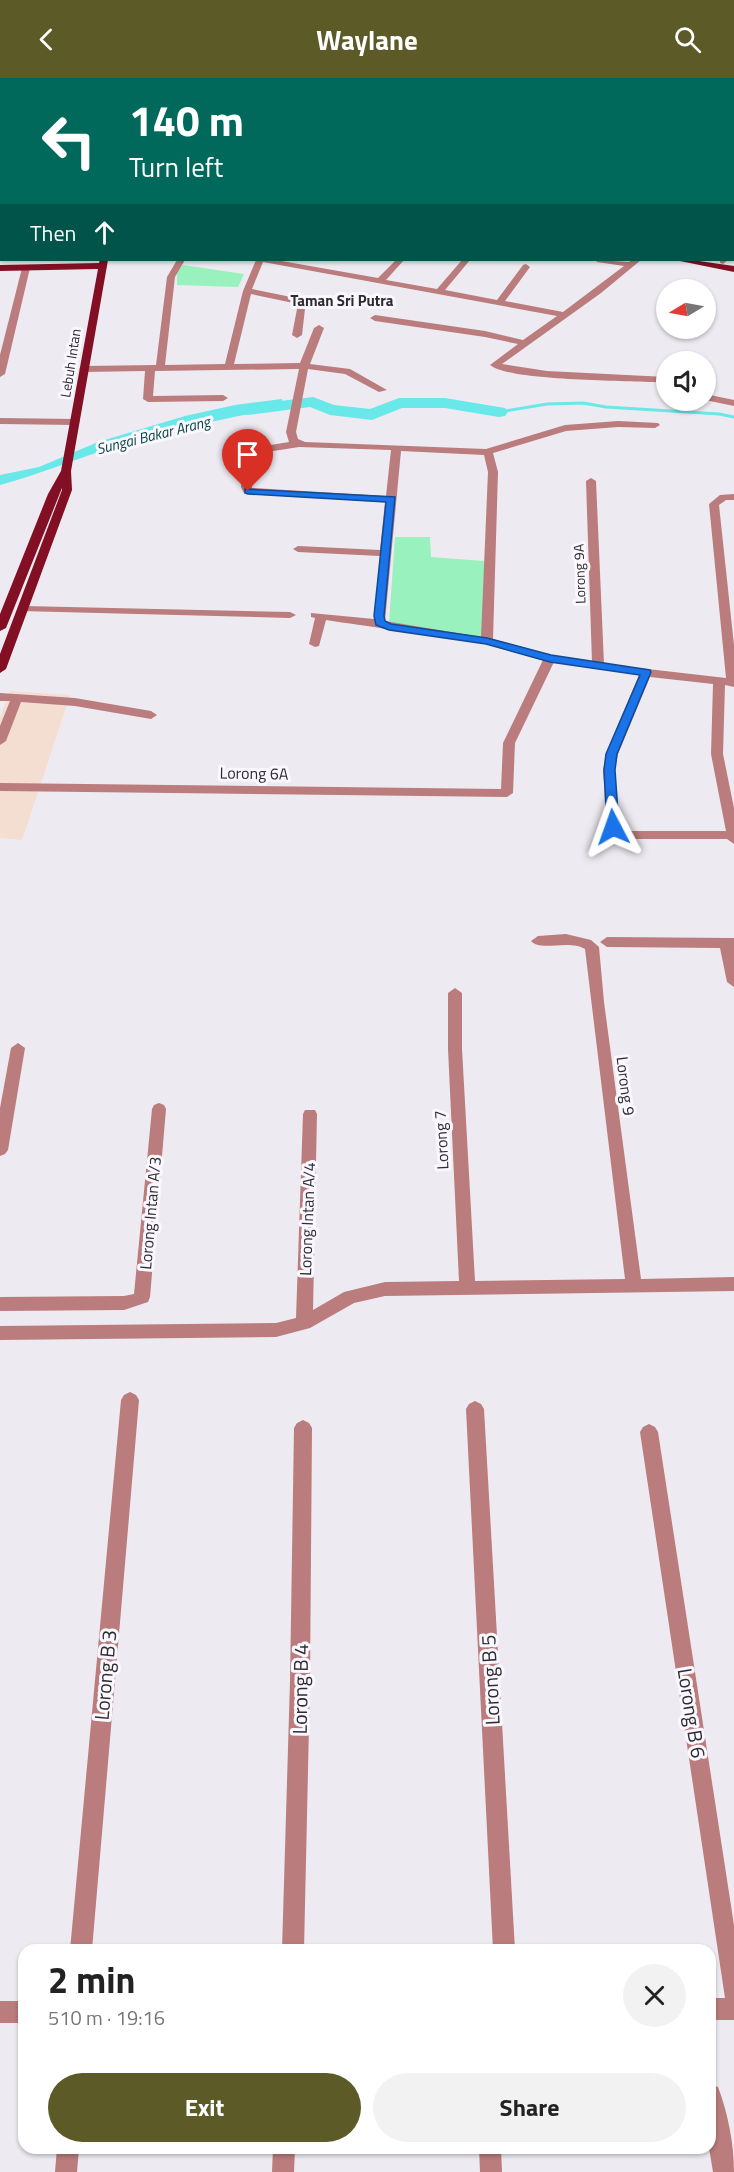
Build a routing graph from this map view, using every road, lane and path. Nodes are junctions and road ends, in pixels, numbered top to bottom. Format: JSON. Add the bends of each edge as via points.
{"nodes":[{"id":1,"x":180,"y":261,"type":"edge"},
{"id":2,"x":260,"y":261,"type":"edge"},
{"id":3,"x":271,"y":261,"type":"edge"},
{"id":4,"x":332,"y":261,"type":"edge"},
{"id":5,"x":399,"y":261,"type":"edge"},
{"id":6,"x":465,"y":261,"type":"edge"},
{"id":7,"x":617,"y":261,"type":"edge"},
{"id":8,"x":684,"y":261,"type":"edge"},
{"id":9,"x":634,"y":262,"type":"edge"},
{"id":10,"x":103,"y":263,"type":"edge"},
{"id":11,"x":526,"y":267,"type":"dead end"},
{"id":12,"x":0,"y":268,"type":"edge"},
{"id":13,"x":26,"y":268,"type":"junction"},
{"id":14,"x":734,"y":269,"type":"edge"},
{"id":15,"x":323,"y":270,"type":"junction"},
{"id":16,"x":381,"y":280,"type":"junction"},
{"id":17,"x":247,"y":291,"type":"junction"},
{"id":18,"x":440,"y":291,"type":"junction"},
{"id":19,"x":500,"y":302,"type":"junction"},
{"id":20,"x":565,"y":315,"type":"junction"},
{"id":21,"x":375,"y":318,"type":"dead end"},
{"id":22,"x":319,"y":328,"type":"dead end"},
{"id":23,"x":297,"y":335,"type":"dead end"},
{"id":24,"x":523,"y":343,"type":"junction"},
{"id":25,"x":229,"y":366,"type":"junction"},
{"id":26,"x":304,"y":366,"type":"junction"},
{"id":27,"x":155,"y":368,"type":"junction"},
{"id":28,"x":84,"y":369,"type":"junction"},
{"id":29,"x":0,"y":374,"type":"edge"},
{"id":30,"x":656,"y":380,"type":"edge"},
{"id":31,"x":382,"y":390,"type":"dead end"},
{"id":32,"x":223,"y":398,"type":"dead end"},
{"id":33,"x":716,"y":399,"type":"edge"},
{"id":34,"x":734,"y":403,"type":"edge"},
{"id":35,"x":0,"y":421,"type":"edge"},
{"id":36,"x":75,"y":422,"type":"junction"},
{"id":37,"x":655,"y":425,"type":"dead end"},
{"id":38,"x":298,"y":444,"type":"junction"},
{"id":39,"x":396,"y":448,"type":"junction"},
{"id":40,"x":488,"y":452,"type":"junction"},
{"id":41,"x":66,"y":469,"type":"junction"},
{"id":42,"x":591,"y":481,"type":"dead end"},
{"id":43,"x":734,"y":497,"type":"edge"},
{"id":44,"x":392,"y":500,"type":"junction"},
{"id":45,"x":298,"y":549,"type":"dead end"},
{"id":46,"x":386,"y":553,"type":"junction"},
{"id":47,"x":24,"y":609,"type":"junction"},
{"id":48,"x":290,"y":615,"type":"dead end"},
{"id":49,"x":380,"y":623,"type":"junction"},
{"id":50,"x":0,"y":628,"type":"edge"},
{"id":51,"x":487,"y":641,"type":"junction"},
{"id":52,"x":315,"y":644,"type":"dead end"},
{"id":53,"x":550,"y":658,"type":"junction"},
{"id":54,"x":598,"y":667,"type":"junction"},
{"id":55,"x":0,"y":669,"type":"edge"},
{"id":56,"x":646,"y":672,"type":"junction"},
{"id":57,"x":728,"y":682,"type":"edge"},
{"id":58,"x":0,"y":697,"type":"edge"},
{"id":59,"x":17,"y":698,"type":"junction"},
{"id":60,"x":151,"y":714,"type":"dead end"},
{"id":61,"x":0,"y":741,"type":"edge"},
{"id":62,"x":0,"y":787,"type":"edge"},
{"id":63,"x":734,"y":836,"type":"edge"},
{"id":64,"x":538,"y":941,"type":"dead end"},
{"id":65,"x":607,"y":942,"type":"dead end"},
{"id":66,"x":730,"y":943,"type":"edge"},
{"id":67,"x":734,"y":981,"type":"edge"},
{"id":68,"x":455,"y":993,"type":"dead end"},
{"id":69,"x":18,"y":1048,"type":"dead end"},
{"id":70,"x":159,"y":1109,"type":"dead end"},
{"id":71,"x":310,"y":1114,"type":"dead end"},
{"id":72,"x":0,"y":1150,"type":"edge"},
{"id":73,"x":734,"y":1284,"type":"edge"},
{"id":74,"x":634,"y":1285,"type":"junction"},
{"id":75,"x":467,"y":1286,"type":"junction"},
{"id":76,"x":0,"y":1304,"type":"edge"},
{"id":77,"x":304,"y":1323,"type":"junction"},
{"id":78,"x":0,"y":1333,"type":"edge"},
{"id":79,"x":130,"y":1400,"type":"dead end"},
{"id":80,"x":475,"y":1409,"type":"dead end"},
{"id":81,"x":303,"y":1428,"type":"dead end"},
{"id":82,"x":649,"y":1432,"type":"dead end"},
{"id":83,"x":82,"y":1944,"type":"edge"},
{"id":84,"x":293,"y":1944,"type":"edge"},
{"id":85,"x":504,"y":1944,"type":"edge"},
{"id":86,"x":734,"y":1994,"type":"edge"},
{"id":87,"x":716,"y":2009,"type":"edge"},
{"id":88,"x":734,"y":2009,"type":"edge"},
{"id":89,"x":0,"y":2012,"type":"edge"},
{"id":90,"x":18,"y":2012,"type":"edge"},
{"id":91,"x":716,"y":2120,"type":"edge"},
{"id":92,"x":68,"y":2154,"type":"edge"},
{"id":93,"x":284,"y":2154,"type":"edge"},
{"id":94,"x":490,"y":2154,"type":"edge"},
{"id":95,"x":66,"y":2172,"type":"edge"},
{"id":96,"x":284,"y":2172,"type":"edge"},
{"id":97,"x":491,"y":2172,"type":"edge"},
{"id":98,"x":724,"y":2172,"type":"edge"}],
"edges":[{"from":1,"to":27,"type":"street","via":[[171,277]]},
{"from":2,"to":17,"type":"street"},
{"from":3,"to":15,"type":"street"},
{"from":4,"to":15,"type":"street"},
{"from":5,"to":16,"type":"street"},
{"from":6,"to":18,"type":"street"},
{"from":7,"to":9,"type":"street"},
{"from":8,"to":14,"type":"main road"},
{"from":9,"to":20,"type":"street"},
{"from":10,"to":13,"type":"main road"},
{"from":10,"to":28,"type":"main road","name":"Lebuh Intan"},
{"from":11,"to":19,"type":"street"},
{"from":12,"to":13,"type":"main road"},
{"from":13,"to":29,"type":"street","via":[[12,309]]},
{"from":15,"to":16,"type":"street"},
{"from":16,"to":18,"type":"street"},
{"from":17,"to":23,"type":"street","via":[[303,302]]},
{"from":17,"to":25,"type":"street"},
{"from":18,"to":19,"type":"street"},
{"from":19,"to":20,"type":"street"},
{"from":20,"to":24,"type":"street"},
{"from":21,"to":24,"type":"street"},
{"from":22,"to":26,"type":"street"},
{"from":24,"to":30,"type":"street","via":[[495,367]]},
{"from":25,"to":26,"type":"street"},
{"from":25,"to":27,"type":"street"},
{"from":26,"to":31,"type":"street","via":[[339,368]]},
{"from":26,"to":38,"type":"street","via":[[291,432]]},
{"from":27,"to":28,"type":"street"},
{"from":27,"to":32,"type":"street","via":[[148,399]]},
{"from":28,"to":36,"type":"main road","name":"Lebuh Intan"},
{"from":33,"to":34,"type":"street"},
{"from":35,"to":36,"type":"street"},
{"from":36,"to":41,"type":"main road","name":"Lebuh Intan"},
{"from":37,"to":40,"type":"street","via":[[558,429]]},
{"from":38,"to":39,"type":"street"},
{"from":38,"to":44,"type":"street","via":[[251,451],[248,491]]},
{"from":39,"to":40,"type":"street"},
{"from":39,"to":44,"type":"street"},
{"from":40,"to":51,"type":"street","via":[[493,472]]},
{"from":41,"to":47,"type":"main road","name":"Lebuh Intan","via":[[67,490],[61,511]]},
{"from":41,"to":50,"type":"main road","name":"Lebuh Intan"},
{"from":42,"to":54,"type":"street","name":"Lorong 9A"},
{"from":43,"to":57,"type":"street","via":[[724,497],[714,504]]},
{"from":44,"to":46,"type":"street"},
{"from":45,"to":46,"type":"street"},
{"from":46,"to":49,"type":"street"},
{"from":47,"to":48,"type":"street"},
{"from":47,"to":55,"type":"main road","name":"Lebuh Intan"},
{"from":49,"to":51,"type":"street"},
{"from":49,"to":52,"type":"street","via":[[318,616]]},
{"from":51,"to":53,"type":"street"},
{"from":53,"to":54,"type":"street"},
{"from":53,"to":62,"type":"street","name":"Lorong 6A","via":[[509,742],[507,793]]},
{"from":54,"to":56,"type":"street"},
{"from":56,"to":57,"type":"street"},
{"from":56,"to":63,"type":"street","via":[[612,754],[609,770],[613,827],[627,836]]},
{"from":57,"to":63,"type":"street","via":[[717,754]]},
{"from":58,"to":59,"type":"street"},
{"from":59,"to":60,"type":"street"},
{"from":59,"to":61,"type":"street"},
{"from":64,"to":74,"type":"street","name":"Lorong 9","via":[[570,939],[592,947]]},
{"from":65,"to":66,"type":"street"},
{"from":66,"to":67,"type":"street"},
{"from":68,"to":75,"type":"street","name":"Lorong 7","via":[[454,1049]]},
{"from":69,"to":72,"type":"street"},
{"from":70,"to":76,"type":"street","name":"Lorong Intan A/3","via":[[143,1291],[138,1300]]},
{"from":71,"to":77,"type":"street","name":"Lorong Intan A/4"},
{"from":73,"to":74,"type":"street"},
{"from":74,"to":75,"type":"street"},
{"from":75,"to":77,"type":"street","via":[[365,1292]]},
{"from":77,"to":78,"type":"street","via":[[276,1330]]},
{"from":79,"to":83,"type":"street","name":"Lorong B 3"},
{"from":80,"to":85,"type":"street","name":"Lorong B 5"},
{"from":81,"to":84,"type":"street","name":"Lorong B 4"},
{"from":82,"to":86,"type":"street","name":"Lorong B 6"},
{"from":87,"to":88,"type":"street"},
{"from":89,"to":90,"type":"street"},
{"from":91,"to":98,"type":"street"},
{"from":92,"to":95,"type":"street"},
{"from":93,"to":96,"type":"street"},
{"from":94,"to":97,"type":"street"}]}
